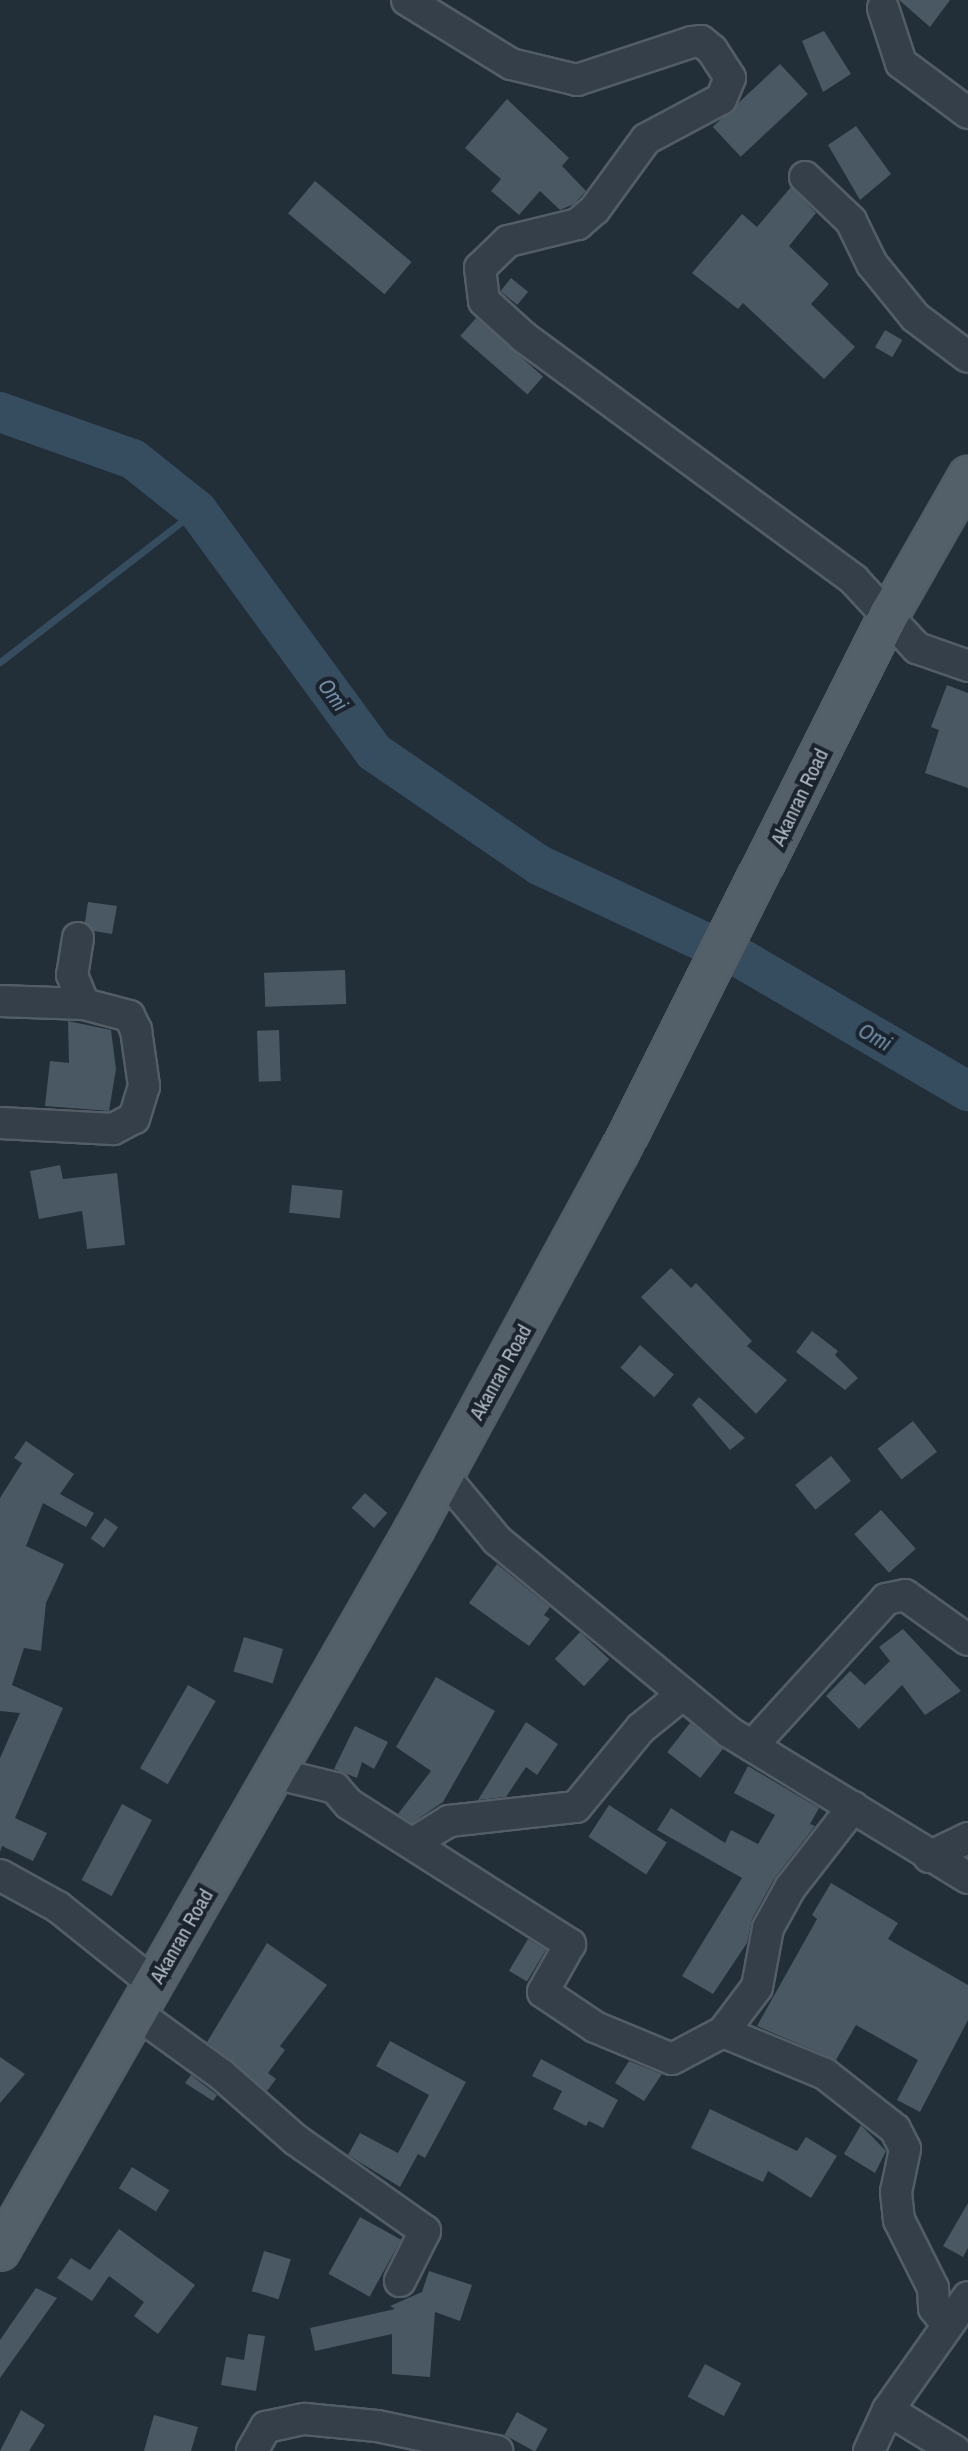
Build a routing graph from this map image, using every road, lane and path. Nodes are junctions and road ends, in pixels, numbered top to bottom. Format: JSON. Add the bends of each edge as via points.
{"nodes":[{"id":1,"x":407,"y":0,"type":"edge"},
{"id":2,"x":883,"y":8,"type":"dead end"},
{"id":3,"x":968,"y":113,"type":"edge"},
{"id":4,"x":805,"y":177,"type":"dead end"},
{"id":5,"x":968,"y":357,"type":"edge"},
{"id":6,"x":968,"y":476,"type":"edge"},
{"id":7,"x":890,"y":613,"type":"junction"},
{"id":8,"x":968,"y":666,"type":"edge"},
{"id":9,"x":78,"y":938,"type":"dead end"},
{"id":10,"x":0,"y":1001,"type":"edge"},
{"id":11,"x":84,"y":1004,"type":"junction"},
{"id":12,"x":0,"y":1123,"type":"edge"},
{"id":13,"x":443,"y":1475,"type":"junction"},
{"id":14,"x":968,"y":1640,"type":"edge"},
{"id":15,"x":683,"y":1694,"type":"junction"},
{"id":16,"x":752,"y":1746,"type":"junction"},
{"id":17,"x":274,"y":1773,"type":"junction"},
{"id":18,"x":853,"y":1807,"type":"junction"},
{"id":19,"x":968,"y":1838,"type":"edge"},
{"id":20,"x":413,"y":1843,"type":"junction"},
{"id":21,"x":929,"y":1857,"type":"junction"},
{"id":22,"x":0,"y":1875,"type":"edge"},
{"id":23,"x":968,"y":1878,"type":"edge"},
{"id":24,"x":146,"y":1999,"type":"junction"},
{"id":25,"x":723,"y":2032,"type":"junction"},
{"id":26,"x":0,"y":2251,"type":"edge"},
{"id":27,"x":400,"y":2281,"type":"dead end"},
{"id":28,"x":968,"y":2297,"type":"edge"},
{"id":29,"x":947,"y":2324,"type":"junction"},
{"id":30,"x":888,"y":2410,"type":"junction"},
{"id":31,"x":252,"y":2451,"type":"edge"},
{"id":32,"x":497,"y":2451,"type":"edge"},
{"id":33,"x":869,"y":2451,"type":"edge"},
{"id":34,"x":955,"y":2451,"type":"edge"}],
"edges":[{"from":1,"to":7,"type":"street","via":[[511,64],[577,80],[692,42],[701,41],[712,50],[730,78],[721,99],[646,139],[578,224],[508,241],[480,268],[484,301],[525,338],[854,580]]},
{"from":2,"to":3,"type":"street","via":[[901,63]]},
{"from":4,"to":5,"type":"street","via":[[851,221],[872,264],[915,317]]},
{"from":6,"to":7,"type":"main road","name":"Akanran Road"},
{"from":7,"to":8,"type":"street","via":[[917,648]]},
{"from":7,"to":13,"type":"main road","name":"Akanran Road","via":[[619,1153]]},
{"from":9,"to":11,"type":"street","via":[[72,975]]},
{"from":10,"to":11,"type":"street"},
{"from":11,"to":12,"type":"street","via":[[129,1016],[136,1030],[144,1086],[134,1118],[113,1129]]},
{"from":13,"to":15,"type":"street","via":[[497,1540]]},
{"from":13,"to":17,"type":"main road","name":"Akanran Road"},
{"from":14,"to":16,"type":"street","via":[[905,1595],[886,1599]]},
{"from":15,"to":16,"type":"street"},
{"from":15,"to":20,"type":"street","via":[[641,1728],[576,1807],[449,1821]]},
{"from":16,"to":18,"type":"street"},
{"from":17,"to":20,"type":"street","via":[[335,1788],[349,1804]]},
{"from":17,"to":24,"type":"main road","name":"Akanran Road"},
{"from":18,"to":21,"type":"street"},
{"from":18,"to":25,"type":"street","via":[[790,1888],[768,1928],[757,1987]]},
{"from":19,"to":21,"type":"street"},
{"from":20,"to":25,"type":"street","via":[[570,1944],[543,1992],[595,2027],[672,2059]]},
{"from":21,"to":23,"type":"street"},
{"from":22,"to":24,"type":"street","via":[[58,1907]]},
{"from":24,"to":26,"type":"main road","name":"Akanran Road"},
{"from":24,"to":27,"type":"street","via":[[296,2140],[425,2231]]},
{"from":25,"to":29,"type":"street","via":[[825,2074],[895,2129],[905,2149],[896,2192],[899,2220],[933,2288],[934,2308]]},
{"from":28,"to":29,"type":"street"},
{"from":29,"to":30,"type":"street"},
{"from":30,"to":33,"type":"street"},
{"from":30,"to":34,"type":"street"},
{"from":31,"to":32,"type":"street","via":[[266,2427],[305,2419],[377,2426]]}]}
